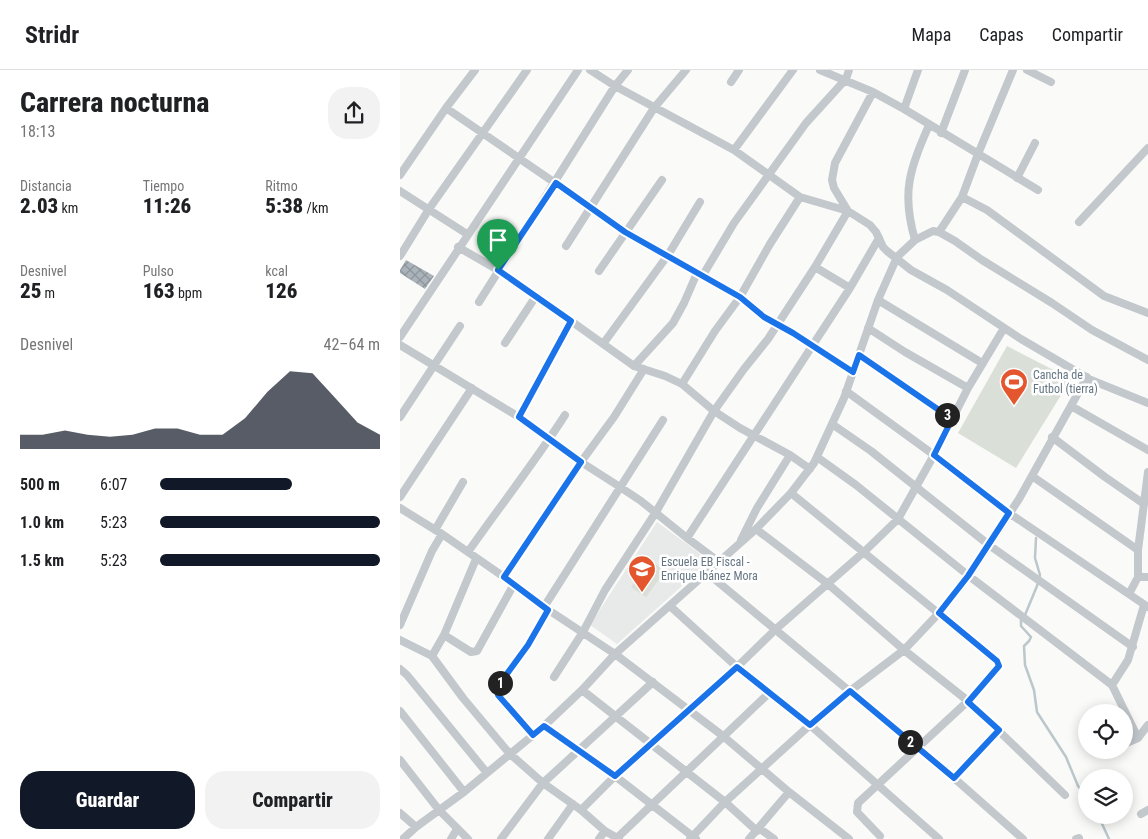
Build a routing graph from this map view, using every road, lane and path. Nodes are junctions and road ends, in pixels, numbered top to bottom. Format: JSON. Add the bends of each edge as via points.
{"nodes":[{"id":1,"x":475,"y":70,"type":"edge"},
{"id":2,"x":527,"y":70,"type":"edge"},
{"id":3,"x":578,"y":70,"type":"edge"},
{"id":4,"x":590,"y":70,"type":"edge"},
{"id":5,"x":628,"y":70,"type":"edge"},
{"id":6,"x":686,"y":70,"type":"edge"},
{"id":7,"x":739,"y":70,"type":"edge"},
{"id":8,"x":793,"y":70,"type":"edge"},
{"id":9,"x":820,"y":70,"type":"edge"},
{"id":10,"x":849,"y":70,"type":"edge"},
{"id":11,"x":918,"y":70,"type":"edge"},
{"id":12,"x":965,"y":70,"type":"edge"},
{"id":13,"x":1013,"y":70,"type":"edge"},
{"id":14,"x":1027,"y":70,"type":"edge"},
{"id":15,"x":846,"y":79,"type":"junction"},
{"id":16,"x":731,"y":82,"type":"dead end"},
{"id":17,"x":1051,"y":82,"type":"dead end"},
{"id":18,"x":615,"y":86,"type":"junction"},
{"id":19,"x":873,"y":92,"type":"junction"},
{"id":20,"x":446,"y":108,"type":"junction"},
{"id":21,"x":654,"y":108,"type":"junction"},
{"id":22,"x":904,"y":109,"type":"junction"},
{"id":23,"x":929,"y":125,"type":"junction"},
{"id":24,"x":482,"y":133,"type":"junction"},
{"id":25,"x":941,"y":133,"type":"junction"},
{"id":26,"x":1035,"y":143,"type":"dead end"},
{"id":27,"x":1148,"y":148,"type":"edge"},
{"id":28,"x":734,"y":150,"type":"junction"},
{"id":29,"x":978,"y":154,"type":"junction"},
{"id":30,"x":518,"y":157,"type":"junction"},
{"id":31,"x":400,"y":175,"type":"edge"},
{"id":32,"x":769,"y":177,"type":"junction"},
{"id":33,"x":1017,"y":178,"type":"junction"},
{"id":34,"x":662,"y":180,"type":"dead end"},
{"id":35,"x":556,"y":183,"type":"junction"},
{"id":36,"x":1038,"y":190,"type":"dead end"},
{"id":37,"x":400,"y":191,"type":"edge"},
{"id":38,"x":800,"y":197,"type":"junction"},
{"id":39,"x":962,"y":197,"type":"junction"},
{"id":40,"x":700,"y":202,"type":"dead end"},
{"id":41,"x":590,"y":207,"type":"junction"},
{"id":42,"x":429,"y":209,"type":"junction"},
{"id":43,"x":848,"y":212,"type":"junction"},
{"id":44,"x":1079,"y":222,"type":"dead end"},
{"id":45,"x":625,"y":232,"type":"junction"},
{"id":46,"x":939,"y":232,"type":"junction"},
{"id":47,"x":467,"y":234,"type":"junction"},
{"id":48,"x":879,"y":238,"type":"junction"},
{"id":49,"x":915,"y":240,"type":"junction"},
{"id":50,"x":566,"y":246,"type":"dead end"},
{"id":51,"x":458,"y":248,"type":"junction"},
{"id":52,"x":668,"y":255,"type":"junction"},
{"id":53,"x":400,"y":256,"type":"edge"},
{"id":54,"x":897,"y":257,"type":"junction"},
{"id":55,"x":815,"y":266,"type":"junction"},
{"id":56,"x":498,"y":270,"type":"junction"},
{"id":57,"x":599,"y":271,"type":"dead end"},
{"id":58,"x":700,"y":274,"type":"junction"},
{"id":59,"x":850,"y":288,"type":"junction"},
{"id":60,"x":536,"y":296,"type":"junction"},
{"id":61,"x":740,"y":297,"type":"junction"},
{"id":62,"x":878,"y":300,"type":"junction"},
{"id":63,"x":479,"y":302,"type":"dead end"},
{"id":64,"x":1148,"y":313,"type":"edge"},
{"id":65,"x":571,"y":321,"type":"junction"},
{"id":66,"x":778,"y":323,"type":"junction"},
{"id":67,"x":460,"y":326,"type":"dead end"},
{"id":68,"x":868,"y":328,"type":"junction"},
{"id":69,"x":1004,"y":328,"type":"junction"},
{"id":70,"x":400,"y":337,"type":"edge"},
{"id":71,"x":506,"y":343,"type":"dead end"},
{"id":72,"x":603,"y":344,"type":"junction"},
{"id":73,"x":400,"y":345,"type":"edge"},
{"id":74,"x":812,"y":345,"type":"junction"},
{"id":75,"x":859,"y":355,"type":"junction"},
{"id":76,"x":1148,"y":360,"type":"edge"},
{"id":77,"x":982,"y":363,"type":"junction"},
{"id":78,"x":435,"y":365,"type":"junction"},
{"id":79,"x":634,"y":366,"type":"junction"},
{"id":80,"x":644,"y":369,"type":"junction"},
{"id":81,"x":853,"y":372,"type":"junction"},
{"id":82,"x":1087,"y":377,"type":"junction"},
{"id":83,"x":682,"y":384,"type":"junction"},
{"id":84,"x":472,"y":388,"type":"junction"},
{"id":85,"x":968,"y":388,"type":"junction"},
{"id":86,"x":846,"y":391,"type":"junction"},
{"id":87,"x":1148,"y":403,"type":"edge"},
{"id":88,"x":1071,"y":406,"type":"junction"},
{"id":89,"x":714,"y":411,"type":"junction"},
{"id":90,"x":565,"y":416,"type":"dead end"},
{"id":91,"x":400,"y":417,"type":"edge"},
{"id":92,"x":519,"y":417,"type":"junction"},
{"id":93,"x":952,"y":419,"type":"junction"},
{"id":94,"x":663,"y":420,"type":"dead end"},
{"id":95,"x":832,"y":424,"type":"junction"},
{"id":96,"x":753,"y":435,"type":"junction"},
{"id":97,"x":1052,"y":437,"type":"junction"},
{"id":98,"x":550,"y":440,"type":"junction"},
{"id":99,"x":1148,"y":450,"type":"edge"},
{"id":100,"x":790,"y":455,"type":"junction"},
{"id":101,"x":934,"y":455,"type":"junction"},
{"id":102,"x":817,"y":457,"type":"junction"},
{"id":103,"x":581,"y":462,"type":"junction"},
{"id":104,"x":810,"y":469,"type":"junction"},
{"id":105,"x":1148,"y":472,"type":"edge"},
{"id":106,"x":1032,"y":476,"type":"junction"},
{"id":107,"x":462,"y":482,"type":"dead end"},
{"id":108,"x":620,"y":487,"type":"junction"},
{"id":109,"x":917,"y":487,"type":"junction"},
{"id":110,"x":791,"y":493,"type":"junction"},
{"id":111,"x":400,"y":497,"type":"edge"},
{"id":112,"x":1144,"y":504,"type":"junction"},
{"id":113,"x":401,"y":512,"type":"edge"},
{"id":114,"x":656,"y":512,"type":"junction"},
{"id":115,"x":1009,"y":513,"type":"junction"},
{"id":116,"x":898,"y":519,"type":"junction"},
{"id":117,"x":756,"y":529,"type":"junction"},
{"id":118,"x":438,"y":532,"type":"junction"},
{"id":119,"x":687,"y":538,"type":"junction"},
{"id":120,"x":740,"y":542,"type":"junction"},
{"id":121,"x":988,"y":545,"type":"junction"},
{"id":122,"x":1138,"y":550,"type":"junction"},
{"id":123,"x":468,"y":552,"type":"junction"},
{"id":124,"x":865,"y":552,"type":"junction"},
{"id":125,"x":476,"y":559,"type":"junction"},
{"id":126,"x":719,"y":562,"type":"junction"},
{"id":127,"x":706,"y":572,"type":"junction"},
{"id":128,"x":968,"y":576,"type":"junction"},
{"id":129,"x":504,"y":577,"type":"junction"},
{"id":130,"x":1138,"y":577,"type":"junction"},
{"id":131,"x":1148,"y":577,"type":"edge"},
{"id":132,"x":514,"y":584,"type":"junction"},
{"id":133,"x":828,"y":584,"type":"junction"},
{"id":134,"x":1129,"y":594,"type":"junction"},
{"id":135,"x":670,"y":606,"type":"junction"},
{"id":136,"x":1146,"y":606,"type":"edge"},
{"id":137,"x":546,"y":608,"type":"junction"},
{"id":138,"x":939,"y":613,"type":"junction"},
{"id":139,"x":400,"y":625,"type":"edge"},
{"id":140,"x":776,"y":629,"type":"junction"},
{"id":141,"x":583,"y":632,"type":"junction"},
{"id":142,"x":444,"y":635,"type":"junction"},
{"id":143,"x":400,"y":640,"type":"edge"},
{"id":144,"x":1133,"y":647,"type":"junction"},
{"id":145,"x":904,"y":650,"type":"junction"},
{"id":146,"x":615,"y":654,"type":"junction"},
{"id":147,"x":432,"y":656,"type":"junction"},
{"id":148,"x":737,"y":667,"type":"junction"},
{"id":149,"x":400,"y":669,"type":"edge"},
{"id":150,"x":554,"y":677,"type":"dead end"},
{"id":151,"x":653,"y":682,"type":"junction"},
{"id":152,"x":1112,"y":684,"type":"junction"},
{"id":153,"x":582,"y":690,"type":"junction"},
{"id":154,"x":850,"y":691,"type":"junction"},
{"id":155,"x":769,"y":693,"type":"junction"},
{"id":156,"x":968,"y":702,"type":"junction"},
{"id":157,"x":688,"y":710,"type":"junction"},
{"id":158,"x":400,"y":711,"type":"edge"},
{"id":159,"x":615,"y":717,"type":"junction"},
{"id":160,"x":810,"y":725,"type":"junction"},
{"id":161,"x":1148,"y":725,"type":"edge"},
{"id":162,"x":544,"y":726,"type":"junction"},
{"id":163,"x":999,"y":730,"type":"junction"},
{"id":164,"x":533,"y":735,"type":"junction"},
{"id":165,"x":723,"y":736,"type":"junction"},
{"id":166,"x":1138,"y":738,"type":"junction"},
{"id":167,"x":1133,"y":740,"type":"edge"},
{"id":168,"x":651,"y":745,"type":"junction"},
{"id":169,"x":917,"y":748,"type":"junction"},
{"id":170,"x":578,"y":751,"type":"junction"},
{"id":171,"x":509,"y":753,"type":"junction"},
{"id":172,"x":400,"y":760,"type":"edge"},
{"id":173,"x":763,"y":769,"type":"junction"},
{"id":174,"x":687,"y":772,"type":"junction"},
{"id":175,"x":487,"y":773,"type":"junction"},
{"id":176,"x":615,"y":776,"type":"junction"},
{"id":177,"x":954,"y":778,"type":"junction"},
{"id":178,"x":543,"y":783,"type":"junction"},
{"id":179,"x":878,"y":784,"type":"junction"},
{"id":180,"x":464,"y":792,"type":"junction"},
{"id":181,"x":790,"y":792,"type":"junction"},
{"id":182,"x":1065,"y":795,"type":"dead end"},
{"id":183,"x":725,"y":802,"type":"junction"},
{"id":184,"x":573,"y":804,"type":"junction"},
{"id":185,"x":652,"y":805,"type":"junction"},
{"id":186,"x":439,"y":810,"type":"junction"},
{"id":187,"x":582,"y":810,"type":"junction"},
{"id":188,"x":1148,"y":810,"type":"edge"},
{"id":189,"x":400,"y":813,"type":"edge"},
{"id":190,"x":1141,"y":814,"type":"dead end"},
{"id":191,"x":416,"y":827,"type":"junction"},
{"id":192,"x":457,"y":829,"type":"junction"},
{"id":193,"x":758,"y":830,"type":"junction"},
{"id":194,"x":605,"y":831,"type":"junction"},
{"id":195,"x":880,"y":836,"type":"dead end"},
{"id":196,"x":618,"y":838,"type":"edge"},
{"id":197,"x":693,"y":838,"type":"edge"},
{"id":198,"x":934,"y":838,"type":"edge"},
{"id":199,"x":403,"y":839,"type":"edge"},
{"id":200,"x":451,"y":839,"type":"edge"},
{"id":201,"x":468,"y":839,"type":"edge"},
{"id":202,"x":501,"y":839,"type":"edge"},
{"id":203,"x":548,"y":839,"type":"edge"},
{"id":204,"x":599,"y":839,"type":"edge"},
{"id":205,"x":749,"y":839,"type":"edge"},
{"id":206,"x":774,"y":839,"type":"edge"},
{"id":207,"x":850,"y":839,"type":"edge"},
{"id":208,"x":1023,"y":839,"type":"edge"}],
"edges":[{"from":1,"to":20,"type":"street"},
{"from":2,"to":24,"type":"street"},
{"from":3,"to":30,"type":"street"},
{"from":4,"to":18,"type":"street"},
{"from":5,"to":18,"type":"street"},
{"from":6,"to":21,"type":"street"},
{"from":7,"to":16,"type":"street"},
{"from":8,"to":28,"type":"street"},
{"from":9,"to":15,"type":"street"},
{"from":10,"to":15,"type":"street"},
{"from":11,"to":22,"type":"street"},
{"from":12,"to":25,"type":"street"},
{"from":13,"to":29,"type":"street"},
{"from":14,"to":17,"type":"street"},
{"from":15,"to":19,"type":"street"},
{"from":15,"to":32,"type":"street","via":[[806,123]]},
{"from":18,"to":21,"type":"street"},
{"from":18,"to":35,"type":"street"},
{"from":19,"to":22,"type":"street"},
{"from":19,"to":43,"type":"street","via":[[832,173],[834,188]]},
{"from":20,"to":24,"type":"street"},
{"from":20,"to":31,"type":"street"},
{"from":21,"to":28,"type":"street"},
{"from":21,"to":41,"type":"street"},
{"from":22,"to":23,"type":"street"},
{"from":23,"to":25,"type":"street"},
{"from":23,"to":49,"type":"street","via":[[909,180],[907,202]]},
{"from":24,"to":30,"type":"street"},
{"from":24,"to":42,"type":"street"},
{"from":25,"to":29,"type":"street"},
{"from":26,"to":33,"type":"street"},
{"from":27,"to":44,"type":"street"},
{"from":28,"to":32,"type":"street"},
{"from":29,"to":33,"type":"street"},
{"from":29,"to":39,"type":"street"},
{"from":30,"to":35,"type":"street"},
{"from":30,"to":47,"type":"street"},
{"from":32,"to":38,"type":"street"},
{"from":32,"to":58,"type":"street"},
{"from":33,"to":36,"type":"street"},
{"from":34,"to":45,"type":"street"},
{"from":35,"to":41,"type":"street"},
{"from":35,"to":56,"type":"street"},
{"from":37,"to":42,"type":"street"},
{"from":38,"to":43,"type":"street"},
{"from":38,"to":61,"type":"street"},
{"from":39,"to":46,"type":"street"},
{"from":39,"to":64,"type":"street","via":[[987,210],[1104,296]]},
{"from":40,"to":52,"type":"street"},
{"from":41,"to":45,"type":"street"},
{"from":41,"to":50,"type":"street"},
{"from":42,"to":47,"type":"street"},
{"from":42,"to":53,"type":"street"},
{"from":43,"to":48,"type":"street","via":[[870,225]]},
{"from":43,"to":55,"type":"street"},
{"from":45,"to":52,"type":"street"},
{"from":45,"to":57,"type":"street"},
{"from":46,"to":49,"type":"street","via":[[933,231]]},
{"from":46,"to":76,"type":"street","via":[[1092,330]]},
{"from":47,"to":51,"type":"street"},
{"from":48,"to":54,"type":"street","via":[[887,252]]},
{"from":48,"to":59,"type":"street"},
{"from":49,"to":54,"type":"street"},
{"from":51,"to":56,"type":"street"},
{"from":51,"to":70,"type":"street"},
{"from":52,"to":58,"type":"street"},
{"from":52,"to":72,"type":"street"},
{"from":54,"to":62,"type":"street"},
{"from":54,"to":69,"type":"street","via":[[912,270]]},
{"from":55,"to":59,"type":"street"},
{"from":55,"to":66,"type":"street"},
{"from":56,"to":60,"type":"street"},
{"from":56,"to":63,"type":"street"},
{"from":58,"to":61,"type":"street"},
{"from":58,"to":79,"type":"street","via":[[673,323]]},
{"from":59,"to":74,"type":"street"},
{"from":60,"to":65,"type":"street"},
{"from":60,"to":71,"type":"street"},
{"from":61,"to":66,"type":"street","via":[[764,317]]},
{"from":61,"to":83,"type":"street"},
{"from":62,"to":68,"type":"street"},
{"from":62,"to":77,"type":"street"},
{"from":65,"to":72,"type":"street"},
{"from":65,"to":92,"type":"street"},
{"from":66,"to":74,"type":"street"},
{"from":66,"to":89,"type":"street"},
{"from":67,"to":78,"type":"street"},
{"from":68,"to":75,"type":"street"},
{"from":68,"to":85,"type":"street"},
{"from":69,"to":77,"type":"street"},
{"from":69,"to":82,"type":"street"},
{"from":72,"to":79,"type":"street"},
{"from":73,"to":78,"type":"street"},
{"from":74,"to":81,"type":"street"},
{"from":74,"to":96,"type":"street"},
{"from":75,"to":81,"type":"street"},
{"from":75,"to":93,"type":"street"},
{"from":77,"to":85,"type":"street"},
{"from":78,"to":84,"type":"street"},
{"from":78,"to":91,"type":"street"},
{"from":79,"to":80,"type":"street"},
{"from":80,"to":83,"type":"street"},
{"from":80,"to":103,"type":"street"},
{"from":81,"to":86,"type":"street"},
{"from":82,"to":87,"type":"street"},
{"from":82,"to":88,"type":"street"},
{"from":83,"to":89,"type":"street"},
{"from":84,"to":92,"type":"street"},
{"from":84,"to":111,"type":"street"},
{"from":85,"to":93,"type":"street"},
{"from":86,"to":95,"type":"street"},
{"from":86,"to":101,"type":"street"},
{"from":88,"to":97,"type":"street"},
{"from":88,"to":99,"type":"street"},
{"from":89,"to":96,"type":"street"},
{"from":89,"to":114,"type":"street"},
{"from":90,"to":98,"type":"street"},
{"from":92,"to":98,"type":"street"},
{"from":93,"to":101,"type":"street"},
{"from":94,"to":108,"type":"street"},
{"from":95,"to":102,"type":"street"},
{"from":95,"to":109,"type":"street"},
{"from":96,"to":100,"type":"street"},
{"from":96,"to":119,"type":"street"},
{"from":97,"to":106,"type":"street"},
{"from":97,"to":112,"type":"street"},
{"from":98,"to":103,"type":"street"},
{"from":98,"to":123,"type":"street"},
{"from":100,"to":104,"type":"street"},
{"from":100,"to":120,"type":"street"},
{"from":101,"to":109,"type":"street"},
{"from":101,"to":115,"type":"street"},
{"from":102,"to":104,"type":"street"},
{"from":102,"to":116,"type":"street"},
{"from":103,"to":108,"type":"street"},
{"from":103,"to":129,"type":"street"},
{"from":104,"to":110,"type":"street"},
{"from":105,"to":112,"type":"street"},
{"from":106,"to":115,"type":"street"},
{"from":106,"to":122,"type":"street"},
{"from":107,"to":118,"type":"street"},
{"from":108,"to":114,"type":"street"},
{"from":108,"to":137,"type":"street"},
{"from":109,"to":116,"type":"street"},
{"from":109,"to":121,"type":"street"},
{"from":110,"to":117,"type":"street"},
{"from":110,"to":124,"type":"street"},
{"from":112,"to":122,"type":"street"},
{"from":113,"to":118,"type":"street"},
{"from":114,"to":119,"type":"street"},
{"from":114,"to":141,"type":"street","via":[[605,590]]},
{"from":115,"to":121,"type":"street"},
{"from":115,"to":134,"type":"street"},
{"from":116,"to":124,"type":"street"},
{"from":116,"to":128,"type":"street"},
{"from":117,"to":120,"type":"street"},
{"from":117,"to":133,"type":"street"},
{"from":118,"to":123,"type":"street"},
{"from":118,"to":139,"type":"street"},
{"from":119,"to":126,"type":"street"},
{"from":120,"to":126,"type":"street"},
{"from":121,"to":128,"type":"street"},
{"from":121,"to":144,"type":"street"},
{"from":122,"to":130,"type":"street"},
{"from":123,"to":125,"type":"street"},
{"from":124,"to":133,"type":"street"},
{"from":124,"to":138,"type":"street"},
{"from":125,"to":129,"type":"street"},
{"from":125,"to":142,"type":"street"},
{"from":126,"to":127,"type":"street"},
{"from":127,"to":135,"type":"street"},
{"from":127,"to":140,"type":"street"},
{"from":128,"to":138,"type":"street"},
{"from":128,"to":152,"type":"street"},
{"from":129,"to":132,"type":"street"},
{"from":130,"to":131,"type":"street"},
{"from":130,"to":134,"type":"street"},
{"from":132,"to":137,"type":"street"},
{"from":132,"to":142,"type":"street","via":[[477,650],[471,652]]},
{"from":133,"to":140,"type":"street"},
{"from":133,"to":145,"type":"street"},
{"from":134,"to":136,"type":"street"},
{"from":135,"to":146,"type":"street"},
{"from":135,"to":148,"type":"street"},
{"from":136,"to":144,"type":"street"},
{"from":137,"to":141,"type":"street"},
{"from":137,"to":164,"type":"street","via":[[528,645],[497,691]]},
{"from":138,"to":145,"type":"street"},
{"from":138,"to":156,"type":"street","via":[[999,666]]},
{"from":140,"to":148,"type":"street"},
{"from":140,"to":154,"type":"street"},
{"from":141,"to":146,"type":"street"},
{"from":141,"to":150,"type":"street"},
{"from":142,"to":147,"type":"street"},
{"from":143,"to":147,"type":"street"},
{"from":144,"to":152,"type":"street"},
{"from":145,"to":154,"type":"street"},
{"from":145,"to":156,"type":"street"},
{"from":146,"to":151,"type":"street"},
{"from":146,"to":153,"type":"street"},
{"from":147,"to":171,"type":"street"},
{"from":148,"to":155,"type":"street"},
{"from":148,"to":157,"type":"street"},
{"from":149,"to":175,"type":"street"},
{"from":151,"to":157,"type":"street"},
{"from":151,"to":159,"type":"street"},
{"from":152,"to":166,"type":"street"},
{"from":153,"to":159,"type":"street"},
{"from":153,"to":162,"type":"street"},
{"from":154,"to":160,"type":"street"},
{"from":154,"to":169,"type":"street"},
{"from":155,"to":160,"type":"street"},
{"from":155,"to":165,"type":"street"},
{"from":156,"to":163,"type":"street"},
{"from":156,"to":169,"type":"street"},
{"from":157,"to":165,"type":"street"},
{"from":157,"to":168,"type":"street"},
{"from":158,"to":180,"type":"street"},
{"from":159,"to":168,"type":"street"},
{"from":159,"to":170,"type":"street"},
{"from":160,"to":173,"type":"street"},
{"from":160,"to":179,"type":"street"},
{"from":161,"to":166,"type":"street"},
{"from":162,"to":164,"type":"street"},
{"from":162,"to":170,"type":"street"},
{"from":163,"to":177,"type":"street"},
{"from":163,"to":182,"type":"street"},
{"from":164,"to":171,"type":"street"},
{"from":165,"to":173,"type":"street"},
{"from":165,"to":174,"type":"street"},
{"from":166,"to":167,"type":"street"},
{"from":168,"to":174,"type":"street"},
{"from":168,"to":176,"type":"street"},
{"from":169,"to":177,"type":"street"},
{"from":169,"to":179,"type":"street"},
{"from":170,"to":176,"type":"street"},
{"from":170,"to":178,"type":"street"},
{"from":171,"to":175,"type":"street"},
{"from":171,"to":178,"type":"street"},
{"from":172,"to":186,"type":"street"},
{"from":173,"to":181,"type":"street"},
{"from":173,"to":183,"type":"street"},
{"from":174,"to":183,"type":"street"},
{"from":174,"to":185,"type":"street"},
{"from":175,"to":180,"type":"street"},
{"from":176,"to":185,"type":"street"},
{"from":176,"to":187,"type":"street"},
{"from":177,"to":208,"type":"street"},
{"from":178,"to":184,"type":"street"},
{"from":178,"to":202,"type":"street"},
{"from":179,"to":195,"type":"street","via":[[858,803],[857,809]]},
{"from":179,"to":198,"type":"street"},
{"from":180,"to":186,"type":"street"},
{"from":181,"to":193,"type":"street"},
{"from":181,"to":207,"type":"street"},
{"from":183,"to":193,"type":"street"},
{"from":183,"to":197,"type":"street"},
{"from":184,"to":187,"type":"street"},
{"from":184,"to":203,"type":"street"},
{"from":185,"to":196,"type":"street"},
{"from":185,"to":197,"type":"street"},
{"from":186,"to":191,"type":"street"},
{"from":186,"to":192,"type":"street"},
{"from":187,"to":194,"type":"street"},
{"from":188,"to":190,"type":"street"},
{"from":189,"to":191,"type":"street"},
{"from":191,"to":199,"type":"street"},
{"from":192,"to":200,"type":"street"},
{"from":192,"to":201,"type":"street"},
{"from":193,"to":205,"type":"street"},
{"from":193,"to":206,"type":"street"},
{"from":194,"to":196,"type":"street"},
{"from":194,"to":204,"type":"street"}]}
